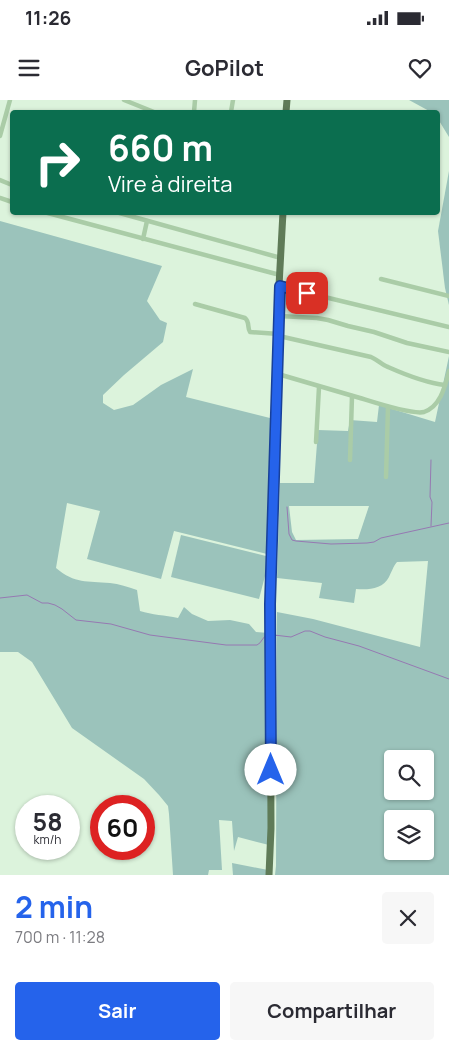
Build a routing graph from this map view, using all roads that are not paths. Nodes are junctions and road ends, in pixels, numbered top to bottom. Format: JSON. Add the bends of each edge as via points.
{"nodes":[{"id":1,"x":10,"y":100,"type":"edge"},
{"id":2,"x":124,"y":100,"type":"edge"},
{"id":3,"x":142,"y":110,"type":"edge"},
{"id":4,"x":0,"y":136,"type":"edge"},
{"id":5,"x":55,"y":215,"type":"edge"},
{"id":6,"x":127,"y":215,"type":"edge"},
{"id":7,"x":283,"y":215,"type":"edge"},
{"id":8,"x":148,"y":221,"type":"junction"},
{"id":9,"x":143,"y":239,"type":"junction"},
{"id":10,"x":281,"y":258,"type":"junction"},
{"id":11,"x":280,"y":276,"type":"junction"},
{"id":12,"x":381,"y":278,"type":"dead end"},
{"id":13,"x":280,"y":286,"type":"junction"},
{"id":14,"x":449,"y":296,"type":"edge"},
{"id":15,"x":196,"y":304,"type":"dead end"},
{"id":16,"x":279,"y":316,"type":"junction"},
{"id":17,"x":449,"y":327,"type":"edge"},
{"id":18,"x":279,"y":335,"type":"junction"},
{"id":19,"x":449,"y":352,"type":"edge"},
{"id":20,"x":449,"y":370,"type":"edge"},
{"id":21,"x":278,"y":374,"type":"junction"},
{"id":22,"x":445,"y":385,"type":"junction"},
{"id":23,"x":319,"y":386,"type":"junction"},
{"id":24,"x":352,"y":396,"type":"junction"},
{"id":25,"x":388,"y":406,"type":"junction"},
{"id":26,"x":316,"y":442,"type":"dead end"},
{"id":27,"x":350,"y":460,"type":"dead end"},
{"id":28,"x":386,"y":477,"type":"dead end"},
{"id":29,"x":269,"y":875,"type":"edge"}],
"edges":[{"from":1,"to":4,"type":"street"},
{"from":2,"to":3,"type":"street"},
{"from":5,"to":9,"type":"street"},
{"from":6,"to":8,"type":"street"},
{"from":7,"to":10,"type":"main road"},
{"from":8,"to":9,"type":"street"},
{"from":8,"to":10,"type":"street"},
{"from":9,"to":11,"type":"street"},
{"from":10,"to":11,"type":"main road"},
{"from":11,"to":13,"type":"main road"},
{"from":12,"to":14,"type":"street"},
{"from":13,"to":16,"type":"main road"},
{"from":13,"to":17,"type":"street"},
{"from":15,"to":18,"type":"street","via":[[245,318],[250,332]]},
{"from":16,"to":18,"type":"main road"},
{"from":16,"to":19,"type":"street","via":[[328,320]]},
{"from":18,"to":21,"type":"main road"},
{"from":18,"to":22,"type":"street","via":[[371,357],[394,370]]},
{"from":20,"to":22,"type":"street"},
{"from":21,"to":23,"type":"street"},
{"from":21,"to":29,"type":"main road","via":[[270,604]]},
{"from":22,"to":25,"type":"street","via":[[436,405],[423,412]]},
{"from":23,"to":24,"type":"street"},
{"from":23,"to":26,"type":"street"},
{"from":24,"to":25,"type":"street"},
{"from":24,"to":27,"type":"street"},
{"from":25,"to":28,"type":"street"}]}
